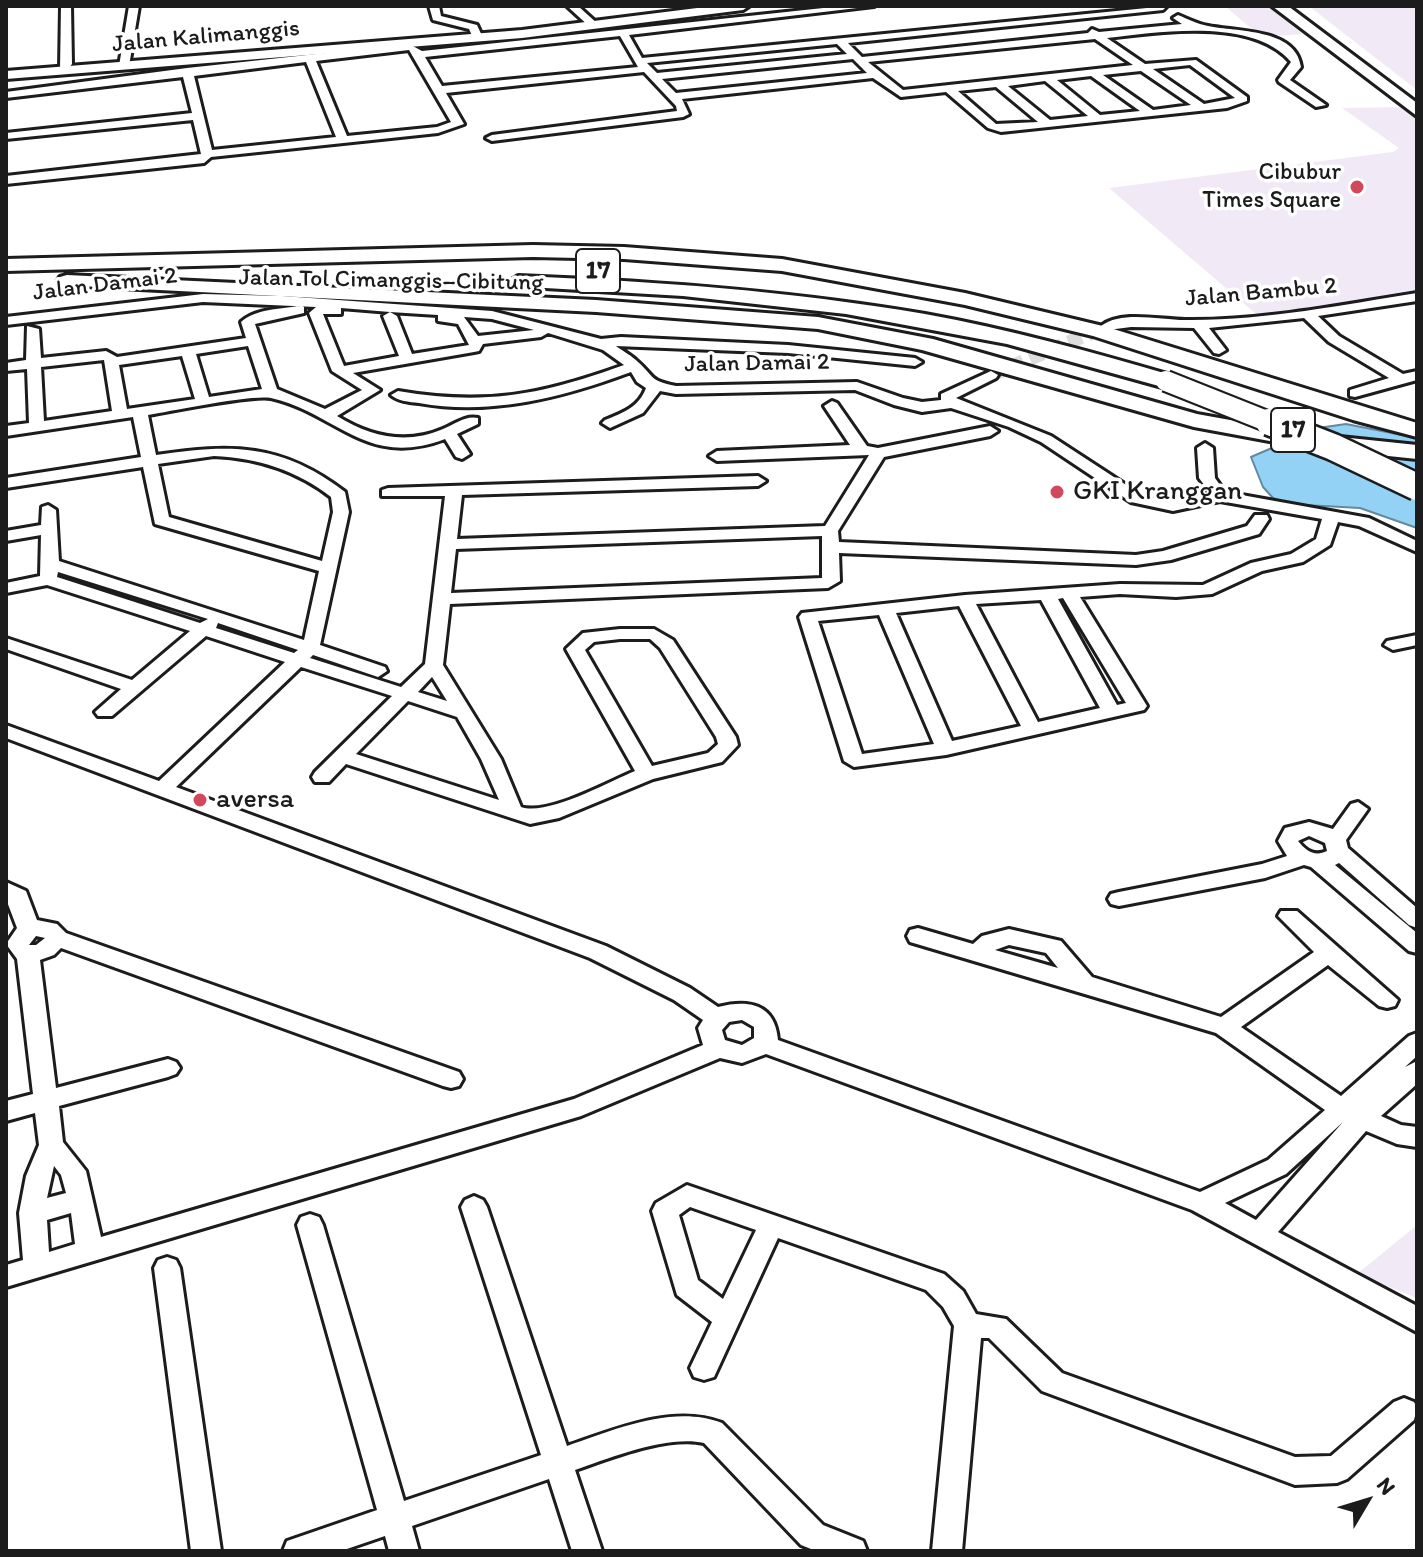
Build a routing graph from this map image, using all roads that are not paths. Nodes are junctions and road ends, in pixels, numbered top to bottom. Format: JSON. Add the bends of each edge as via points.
{"nodes":[{"id":1,"x":66,"y":6,"type":"edge"},
{"id":2,"x":134,"y":6,"type":"edge"},
{"id":3,"x":434,"y":6,"type":"edge"},
{"id":4,"x":572,"y":6,"type":"edge"},
{"id":5,"x":743,"y":6,"type":"edge"},
{"id":6,"x":869,"y":6,"type":"edge"},
{"id":7,"x":1126,"y":6,"type":"edge"},
{"id":8,"x":1162,"y":6,"type":"edge"},
{"id":9,"x":1279,"y":6,"type":"edge"},
{"id":10,"x":1296,"y":6,"type":"edge"},
{"id":11,"x":1068,"y":17,"type":"junction"},
{"id":12,"x":594,"y":25,"type":"junction"},
{"id":13,"x":963,"y":25,"type":"junction"},
{"id":14,"x":1189,"y":26,"type":"junction"},
{"id":15,"x":819,"y":28,"type":"junction"},
{"id":16,"x":624,"y":34,"type":"junction"},
{"id":17,"x":1096,"y":35,"type":"junction"},
{"id":18,"x":478,"y":38,"type":"junction"},
{"id":19,"x":989,"y":46,"type":"junction"},
{"id":20,"x":420,"y":54,"type":"junction"},
{"id":21,"x":841,"y":57,"type":"junction"},
{"id":22,"x":309,"y":58,"type":"junction"},
{"id":23,"x":858,"y":58,"type":"junction"},
{"id":24,"x":1210,"y":61,"type":"dead end"},
{"id":25,"x":1192,"y":62,"type":"junction"},
{"id":26,"x":124,"y":66,"type":"junction"},
{"id":27,"x":644,"y":66,"type":"junction"},
{"id":28,"x":1143,"y":68,"type":"junction"},
{"id":29,"x":65,"y":70,"type":"junction"},
{"id":30,"x":187,"y":71,"type":"junction"},
{"id":31,"x":1093,"y":73,"type":"junction"},
{"id":32,"x":6,"y":75,"type":"edge"},
{"id":33,"x":1048,"y":78,"type":"junction"},
{"id":34,"x":871,"y":79,"type":"junction"},
{"id":35,"x":999,"y":84,"type":"junction"},
{"id":36,"x":440,"y":90,"type":"junction"},
{"id":37,"x":950,"y":90,"type":"junction"},
{"id":38,"x":6,"y":95,"type":"edge"},
{"id":39,"x":672,"y":97,"type":"junction"},
{"id":40,"x":1417,"y":99,"type":"edge"},
{"id":41,"x":1320,"y":105,"type":"dead end"},
{"id":42,"x":1201,"y":107,"type":"junction"},
{"id":43,"x":1417,"y":111,"type":"edge"},
{"id":44,"x":1149,"y":112,"type":"junction"},
{"id":45,"x":196,"y":116,"type":"junction"},
{"id":46,"x":1097,"y":118,"type":"junction"},
{"id":47,"x":1048,"y":124,"type":"junction"},
{"id":48,"x":6,"y":136,"type":"edge"},
{"id":49,"x":492,"y":138,"type":"dead end"},
{"id":50,"x":342,"y":139,"type":"junction"},
{"id":51,"x":207,"y":154,"type":"junction"},
{"id":52,"x":6,"y":180,"type":"edge"},
{"id":53,"x":6,"y":265,"type":"edge"},
{"id":54,"x":6,"y":277,"type":"edge"},
{"id":55,"x":1417,"y":297,"type":"edge"},
{"id":56,"x":319,"y":310,"type":"junction"},
{"id":57,"x":1308,"y":315,"type":"junction"},
{"id":58,"x":390,"y":316,"type":"junction"},
{"id":59,"x":6,"y":321,"type":"edge"},
{"id":60,"x":1199,"y":325,"type":"junction"},
{"id":61,"x":1108,"y":326,"type":"tunnel mouth"},
{"id":62,"x":32,"y":329,"type":"dead end"},
{"id":63,"x":546,"y":332,"type":"dead end"},
{"id":64,"x":254,"y":341,"type":"junction"},
{"id":65,"x":474,"y":341,"type":"junction"},
{"id":66,"x":599,"y":344,"type":"junction"},
{"id":67,"x":1219,"y":350,"type":"dead end"},
{"id":68,"x":188,"y":351,"type":"junction"},
{"id":69,"x":408,"y":361,"type":"junction"},
{"id":70,"x":112,"y":362,"type":"junction"},
{"id":71,"x":915,"y":362,"type":"dead end"},
{"id":72,"x":33,"y":363,"type":"junction"},
{"id":73,"x":635,"y":366,"type":"junction"},
{"id":74,"x":6,"y":367,"type":"edge"},
{"id":75,"x":339,"y":371,"type":"junction"},
{"id":76,"x":991,"y":375,"type":"tunnel mouth"},
{"id":77,"x":1173,"y":375,"type":"junction"},
{"id":78,"x":1410,"y":378,"type":"edge"},
{"id":79,"x":654,"y":386,"type":"junction"},
{"id":80,"x":270,"y":392,"type":"junction"},
{"id":81,"x":398,"y":395,"type":"dead end"},
{"id":82,"x":203,"y":402,"type":"junction"},
{"id":83,"x":952,"y":403,"type":"junction"},
{"id":84,"x":1358,"y":404,"type":"junction"},
{"id":85,"x":832,"y":406,"type":"dead end"},
{"id":86,"x":140,"y":411,"type":"junction"},
{"id":87,"x":120,"y":414,"type":"junction"},
{"id":88,"x":323,"y":414,"type":"junction"},
{"id":89,"x":473,"y":421,"type":"dead end"},
{"id":90,"x":610,"y":423,"type":"dead end"},
{"id":91,"x":37,"y":427,"type":"junction"},
{"id":92,"x":1417,"y":430,"type":"edge"},
{"id":93,"x":6,"y":431,"type":"edge"},
{"id":94,"x":990,"y":431,"type":"dead end"},
{"id":95,"x":447,"y":433,"type":"junction"},
{"id":96,"x":1205,"y":448,"type":"dead end"},
{"id":97,"x":869,"y":451,"type":"junction"},
{"id":98,"x":1417,"y":452,"type":"edge"},
{"id":99,"x":462,"y":454,"type":"dead end"},
{"id":100,"x":773,"y":454,"type":"junction"},
{"id":101,"x":151,"y":460,"type":"junction"},
{"id":102,"x":1417,"y":467,"type":"edge"},
{"id":103,"x":758,"y":481,"type":"junction"},
{"id":104,"x":6,"y":483,"type":"edge"},
{"id":105,"x":721,"y":484,"type":"junction"},
{"id":106,"x":1417,"y":487,"type":"edge"},
{"id":107,"x":454,"y":491,"type":"junction"},
{"id":108,"x":388,"y":493,"type":"dead end"},
{"id":109,"x":1220,"y":496,"type":"junction"},
{"id":110,"x":749,"y":497,"type":"dead end"},
{"id":111,"x":48,"y":510,"type":"dead end"},
{"id":112,"x":1331,"y":517,"type":"junction"},
{"id":113,"x":1261,"y":519,"type":"dead end"},
{"id":114,"x":47,"y":529,"type":"junction"},
{"id":115,"x":6,"y":536,"type":"edge"},
{"id":116,"x":829,"y":539,"type":"junction"},
{"id":117,"x":448,"y":544,"type":"junction"},
{"id":118,"x":1417,"y":547,"type":"edge"},
{"id":119,"x":327,"y":568,"type":"junction"},
{"id":120,"x":50,"y":572,"type":"junction"},
{"id":121,"x":6,"y":588,"type":"edge"},
{"id":122,"x":1069,"y":594,"type":"junction"},
{"id":123,"x":1047,"y":595,"type":"junction"},
{"id":124,"x":442,"y":599,"type":"junction"},
{"id":125,"x":965,"y":600,"type":"junction"},
{"id":126,"x":885,"y":609,"type":"junction"},
{"id":127,"x":219,"y":617,"type":"junction"},
{"id":128,"x":202,"y":631,"type":"junction"},
{"id":129,"x":1417,"y":640,"type":"edge"},
{"id":130,"x":6,"y":643,"type":"edge"},
{"id":131,"x":1393,"y":645,"type":"dead end"},
{"id":132,"x":306,"y":653,"type":"junction"},
{"id":133,"x":434,"y":665,"type":"junction"},
{"id":134,"x":133,"y":687,"type":"junction"},
{"id":135,"x":411,"y":690,"type":"junction"},
{"id":136,"x":105,"y":712,"type":"dead end"},
{"id":137,"x":461,"y":712,"type":"junction"},
{"id":138,"x":1112,"y":712,"type":"junction"},
{"id":139,"x":6,"y":731,"type":"edge"},
{"id":140,"x":1033,"y":731,"type":"junction"},
{"id":141,"x":946,"y":749,"type":"junction"},
{"id":142,"x":342,"y":756,"type":"junction"},
{"id":143,"x":647,"y":774,"type":"junction"},
{"id":144,"x":322,"y":777,"type":"dead end"},
{"id":145,"x":163,"y":788,"type":"junction"},
{"id":146,"x":1358,"y":809,"type":"dead end"},
{"id":147,"x":512,"y":811,"type":"junction"},
{"id":148,"x":1337,"y":845,"type":"junction"},
{"id":149,"x":1311,"y":860,"type":"junction"},
{"id":150,"x":6,"y":889,"type":"edge"},
{"id":151,"x":1417,"y":896,"type":"edge"},
{"id":152,"x":1119,"y":899,"type":"dead end"},
{"id":153,"x":1394,"y":899,"type":"junction"},
{"id":154,"x":1289,"y":916,"type":"dead end"},
{"id":155,"x":1417,"y":920,"type":"edge"},
{"id":156,"x":918,"y":936,"type":"dead end"},
{"id":157,"x":29,"y":942,"type":"junction"},
{"id":158,"x":1417,"y":945,"type":"edge"},
{"id":159,"x":1329,"y":953,"type":"junction"},
{"id":160,"x":1387,"y":1000,"type":"dead end"},
{"id":161,"x":717,"y":1018,"type":"junction"},
{"id":162,"x":1224,"y":1027,"type":"junction"},
{"id":163,"x":1417,"y":1042,"type":"edge"},
{"id":164,"x":763,"y":1044,"type":"junction"},
{"id":165,"x":720,"y":1048,"type":"junction"},
{"id":166,"x":168,"y":1068,"type":"dead end"},
{"id":167,"x":1417,"y":1070,"type":"edge"},
{"id":168,"x":451,"y":1079,"type":"dead end"},
{"id":169,"x":44,"y":1100,"type":"junction"},
{"id":170,"x":6,"y":1111,"type":"edge"},
{"id":171,"x":1351,"y":1114,"type":"junction"},
{"id":172,"x":1417,"y":1137,"type":"edge"},
{"id":173,"x":51,"y":1145,"type":"junction"},
{"id":174,"x":80,"y":1200,"type":"junction"},
{"id":175,"x":1201,"y":1203,"type":"junction"},
{"id":176,"x":474,"y":1207,"type":"dead end"},
{"id":177,"x":32,"y":1213,"type":"junction"},
{"id":178,"x":772,"y":1223,"type":"junction"},
{"id":179,"x":310,"y":1225,"type":"dead end"},
{"id":180,"x":1259,"y":1235,"type":"junction"},
{"id":181,"x":89,"y":1252,"type":"junction"},
{"id":182,"x":37,"y":1267,"type":"junction"},
{"id":183,"x":167,"y":1268,"type":"dead end"},
{"id":184,"x":6,"y":1276,"type":"edge"},
{"id":185,"x":726,"y":1317,"type":"junction"},
{"id":186,"x":1417,"y":1320,"type":"edge"},
{"id":187,"x":968,"y":1325,"type":"junction"},
{"id":188,"x":704,"y":1368,"type":"dead end"},
{"id":189,"x":1404,"y":1411,"type":"dead end"},
{"id":190,"x":560,"y":1461,"type":"junction"},
{"id":191,"x":396,"y":1519,"type":"junction"},
{"id":192,"x":206,"y":1551,"type":"edge"},
{"id":193,"x":298,"y":1551,"type":"edge"},
{"id":194,"x":404,"y":1551,"type":"edge"},
{"id":195,"x":587,"y":1551,"type":"edge"},
{"id":196,"x":852,"y":1551,"type":"edge"},
{"id":197,"x":947,"y":1551,"type":"edge"}],
"edges":[{"from":1,"to":29,"type":"street"},
{"from":2,"to":26,"type":"street"},
{"from":3,"to":18,"type":"street","via":[[437,18],[473,27]]},
{"from":4,"to":12,"type":"street"},
{"from":5,"to":12,"type":"main road","name":"Jalan Kalimanggis"},
{"from":6,"to":15,"type":"street"},
{"from":7,"to":13,"type":"street"},
{"from":8,"to":11,"type":"street"},
{"from":8,"to":14,"type":"street"},
{"from":9,"to":43,"type":"highway"},
{"from":10,"to":40,"type":"highway"},
{"from":11,"to":13,"type":"street"},
{"from":11,"to":17,"type":"street"},
{"from":12,"to":18,"type":"main road","name":"Jalan Kalimanggis"},
{"from":13,"to":15,"type":"street"},
{"from":13,"to":19,"type":"street"},
{"from":14,"to":17,"type":"street"},
{"from":14,"to":41,"type":"street","via":[[1251,33],[1278,45],[1296,62],[1283,80]]},
{"from":15,"to":16,"type":"street"},
{"from":15,"to":21,"type":"street"},
{"from":15,"to":23,"type":"street"},
{"from":15,"to":27,"type":"street","via":[[785,43]]},
{"from":16,"to":20,"type":"street"},
{"from":16,"to":27,"type":"street"},
{"from":17,"to":19,"type":"street"},
{"from":17,"to":28,"type":"street"},
{"from":18,"to":26,"type":"main road","name":"Jalan Kalimanggis"},
{"from":19,"to":23,"type":"street"},
{"from":20,"to":22,"type":"street","via":[[409,47]]},
{"from":20,"to":36,"type":"street"},
{"from":21,"to":23,"type":"street"},
{"from":21,"to":27,"type":"street"},
{"from":21,"to":34,"type":"street"},
{"from":22,"to":30,"type":"street"},
{"from":22,"to":50,"type":"street"},
{"from":23,"to":34,"type":"street"},
{"from":24,"to":25,"type":"street"},
{"from":25,"to":28,"type":"street"},
{"from":25,"to":42,"type":"street","via":[[1243,98]]},
{"from":26,"to":29,"type":"main road","name":"Jalan Kalimanggis"},
{"from":27,"to":36,"type":"street"},
{"from":27,"to":39,"type":"street"},
{"from":28,"to":31,"type":"street"},
{"from":28,"to":42,"type":"street"},
{"from":29,"to":32,"type":"main road","name":"Jalan Kalimanggis"},
{"from":30,"to":38,"type":"street","via":[[161,79]]},
{"from":30,"to":45,"type":"street"},
{"from":31,"to":33,"type":"street"},
{"from":31,"to":44,"type":"street"},
{"from":33,"to":35,"type":"street"},
{"from":33,"to":46,"type":"street"},
{"from":34,"to":37,"type":"street","via":[[901,94]]},
{"from":34,"to":39,"type":"street"},
{"from":35,"to":37,"type":"street"},
{"from":35,"to":47,"type":"street"},
{"from":36,"to":50,"type":"street","via":[[458,124],[452,128]]},
{"from":37,"to":47,"type":"street","via":[[994,127]]},
{"from":39,"to":49,"type":"street","via":[[681,105],[681,115]]},
{"from":42,"to":44,"type":"street"},
{"from":44,"to":46,"type":"street"},
{"from":45,"to":48,"type":"street"},
{"from":45,"to":51,"type":"street"},
{"from":46,"to":47,"type":"street"},
{"from":50,"to":51,"type":"street"},
{"from":51,"to":52,"type":"street","via":[[198,160]]},
{"from":53,"to":77,"type":"highway","name":"Jalan Tol Cimanggis–Cibitung","number":"17","via":[[451,267],[713,276],[842,291],[993,320],[1092,343]]},
{"from":53,"to":84,"type":"highway","via":[[533,251],[782,265],[1100,331]]},
{"from":54,"to":77,"type":"highway","name":"Jalan Tol Cimanggis–Cibitung","number":"17","via":[[449,280],[703,290],[917,317]]},
{"from":54,"to":98,"type":"highway","bridge":true,"via":[[596,306],[818,323],[925,344],[1194,420]]},
{"from":55,"to":57,"type":"street","name":"Jalan Bambu 2"},
{"from":56,"to":58,"type":"street"},
{"from":56,"to":64,"type":"street","via":[[257,317],[248,322]]},
{"from":56,"to":75,"type":"street"},
{"from":57,"to":60,"type":"street","name":"Jalan Bambu 2"},
{"from":57,"to":78,"type":"street","via":[[1334,339]]},
{"from":58,"to":65,"type":"street","via":[[458,319]]},
{"from":58,"to":69,"type":"street"},
{"from":59,"to":66,"type":"street","name":"Jalan Damai 2","via":[[192,299],[282,300],[492,315]]},
{"from":60,"to":61,"type":"street","name":"Jalan Bambu 2"},
{"from":60,"to":67,"type":"street"},
{"from":62,"to":72,"type":"street"},
{"from":63,"to":65,"type":"street"},
{"from":64,"to":68,"type":"street"},
{"from":64,"to":80,"type":"street"},
{"from":65,"to":69,"type":"street","via":[[470,350]]},
{"from":66,"to":71,"type":"street","via":[[788,349]]},
{"from":66,"to":73,"type":"street","name":"Jalan Damai 2"},
{"from":68,"to":70,"type":"street"},
{"from":68,"to":82,"type":"street"},
{"from":69,"to":75,"type":"street"},
{"from":70,"to":72,"type":"street","via":[[97,354]]},
{"from":70,"to":87,"type":"street"},
{"from":72,"to":74,"type":"street"},
{"from":72,"to":91,"type":"street"},
{"from":73,"to":79,"type":"street","name":"Jalan Damai 2"},
{"from":73,"to":81,"type":"street","via":[[503,400],[454,403]]},
{"from":75,"to":88,"type":"street","via":[[373,390]]},
{"from":76,"to":83,"type":"street","via":[[946,397]]},
{"from":77,"to":102,"type":"highway","name":"Jalan Tol Cimanggis–Cibitung","number":"17","via":[[1289,410]]},
{"from":77,"to":106,"type":"highway","name":"Jalan Tol Cimanggis–Cibitung","number":"17","bridge":true},
{"from":78,"to":84,"type":"street"},
{"from":79,"to":83,"type":"street","name":"Jalan Damai 2","via":[[857,386],[922,407]]},
{"from":79,"to":90,"type":"street","via":[[643,408]]},
{"from":80,"to":82,"type":"street"},
{"from":80,"to":88,"type":"street"},
{"from":82,"to":86,"type":"street"},
{"from":83,"to":109,"type":"street","via":[[1046,439],[1137,499],[1173,506]]},
{"from":84,"to":92,"type":"highway"},
{"from":85,"to":97,"type":"street"},
{"from":86,"to":87,"type":"street"},
{"from":86,"to":101,"type":"street"},
{"from":87,"to":91,"type":"street"},
{"from":88,"to":95,"type":"street","via":[[345,428],[386,441],[412,443]]},
{"from":89,"to":95,"type":"street"},
{"from":91,"to":93,"type":"street"},
{"from":94,"to":97,"type":"street"},
{"from":95,"to":99,"type":"street"},
{"from":96,"to":109,"type":"street","via":[[1207,478]]},
{"from":97,"to":100,"type":"street"},
{"from":97,"to":116,"type":"street"},
{"from":100,"to":103,"type":"street"},
{"from":100,"to":105,"type":"street","via":[[716,449]]},
{"from":101,"to":104,"type":"street"},
{"from":101,"to":119,"type":"street","via":[[163,522]]},
{"from":101,"to":119,"type":"street","via":[[240,451],[328,486],[339,495],[341,512]]},
{"from":103,"to":105,"type":"street"},
{"from":103,"to":110,"type":"street"},
{"from":105,"to":107,"type":"street"},
{"from":107,"to":108,"type":"street"},
{"from":107,"to":117,"type":"street"},
{"from":109,"to":112,"type":"street"},
{"from":111,"to":114,"type":"street"},
{"from":112,"to":118,"type":"street","via":[[1363,522]]},
{"from":112,"to":122,"type":"street","via":[[1324,541],[1316,547],[1206,590]]},
{"from":113,"to":116,"type":"street","via":[[1253,530],[1136,560]]},
{"from":114,"to":115,"type":"street"},
{"from":114,"to":120,"type":"street"},
{"from":116,"to":117,"type":"street"},
{"from":116,"to":124,"type":"street","via":[[831,581],[824,583]]},
{"from":117,"to":124,"type":"street"},
{"from":119,"to":132,"type":"street"},
{"from":120,"to":121,"type":"street"},
{"from":120,"to":127,"type":"street"},
{"from":120,"to":128,"type":"street"},
{"from":122,"to":123,"type":"street"},
{"from":122,"to":138,"type":"street","via":[[1137,706]]},
{"from":123,"to":125,"type":"street"},
{"from":123,"to":138,"type":"street"},
{"from":124,"to":133,"type":"street"},
{"from":125,"to":126,"type":"street"},
{"from":125,"to":140,"type":"street"},
{"from":126,"to":141,"type":"street"},
{"from":126,"to":141,"type":"street","via":[[808,617],[854,761]]},
{"from":127,"to":128,"type":"street"},
{"from":127,"to":132,"type":"street"},
{"from":128,"to":132,"type":"street"},
{"from":128,"to":134,"type":"street"},
{"from":129,"to":131,"type":"street"},
{"from":130,"to":134,"type":"street"},
{"from":132,"to":135,"type":"street"},
{"from":132,"to":145,"type":"street"},
{"from":133,"to":135,"type":"street"},
{"from":133,"to":137,"type":"street"},
{"from":134,"to":136,"type":"street"},
{"from":135,"to":137,"type":"street"},
{"from":135,"to":142,"type":"street"},
{"from":137,"to":147,"type":"street","via":[[496,770]]},
{"from":138,"to":140,"type":"street"},
{"from":139,"to":145,"type":"street"},
{"from":140,"to":141,"type":"street"},
{"from":142,"to":144,"type":"street"},
{"from":142,"to":147,"type":"street"},
{"from":143,"to":143,"type":"street","via":[[575,649],[589,637],[654,634],[667,644],[726,737],[728,745],[715,758]]},
{"from":143,"to":147,"type":"street","via":[[538,817]]},
{"from":145,"to":161,"type":"street","via":[[598,952],[682,994]]},
{"from":146,"to":148,"type":"street"},
{"from":148,"to":149,"type":"street","via":[[1333,859]]},
{"from":148,"to":149,"type":"street","via":[[1316,830],[1292,833],[1289,846]]},
{"from":148,"to":153,"type":"street"},
{"from":149,"to":152,"type":"street"},
{"from":149,"to":158,"type":"street"},
{"from":150,"to":157,"type":"street","via":[[18,896]]},
{"from":151,"to":153,"type":"street"},
{"from":153,"to":155,"type":"street"},
{"from":154,"to":159,"type":"street"},
{"from":156,"to":162,"type":"street"},
{"from":157,"to":168,"type":"street","via":[[46,950],[56,938]]},
{"from":157,"to":169,"type":"street"},
{"from":159,"to":160,"type":"street"},
{"from":159,"to":162,"type":"street"},
{"from":161,"to":164,"type":"street","via":[[736,1011],[756,1015],[767,1029]]},
{"from":161,"to":165,"type":"street","via":[[710,1034]]},
{"from":162,"to":171,"type":"street"},
{"from":163,"to":171,"type":"street"},
{"from":164,"to":165,"type":"street","via":[[740,1054]]},
{"from":164,"to":175,"type":"street"},
{"from":165,"to":181,"type":"street","via":[[581,1106]]},
{"from":166,"to":169,"type":"street"},
{"from":167,"to":171,"type":"street"},
{"from":169,"to":170,"type":"street"},
{"from":169,"to":173,"type":"street"},
{"from":171,"to":172,"type":"street"},
{"from":171,"to":175,"type":"street","via":[[1277,1167]]},
{"from":171,"to":180,"type":"street"},
{"from":173,"to":174,"type":"street","via":[[73,1171]]},
{"from":173,"to":177,"type":"street","via":[[38,1170]]},
{"from":174,"to":177,"type":"street"},
{"from":174,"to":181,"type":"street"},
{"from":175,"to":180,"type":"street"},
{"from":176,"to":190,"type":"street"},
{"from":177,"to":182,"type":"street"},
{"from":178,"to":185,"type":"street"},
{"from":178,"to":185,"type":"street","via":[[687,1195],[665,1211],[686,1287]]},
{"from":178,"to":187,"type":"street","via":[[935,1282]]},
{"from":179,"to":191,"type":"street"},
{"from":180,"to":186,"type":"street"},
{"from":181,"to":182,"type":"street"},
{"from":182,"to":184,"type":"street"},
{"from":183,"to":192,"type":"street"},
{"from":185,"to":188,"type":"street"},
{"from":187,"to":189,"type":"street","via":[[996,1327],[1052,1382],[1295,1471],[1337,1469]]},
{"from":187,"to":197,"type":"street"},
{"from":190,"to":191,"type":"street"},
{"from":190,"to":195,"type":"street"},
{"from":190,"to":196,"type":"street","via":[[689,1427],[712,1432],[812,1535]]},
{"from":191,"to":193,"type":"street"},
{"from":191,"to":194,"type":"street"}]}
